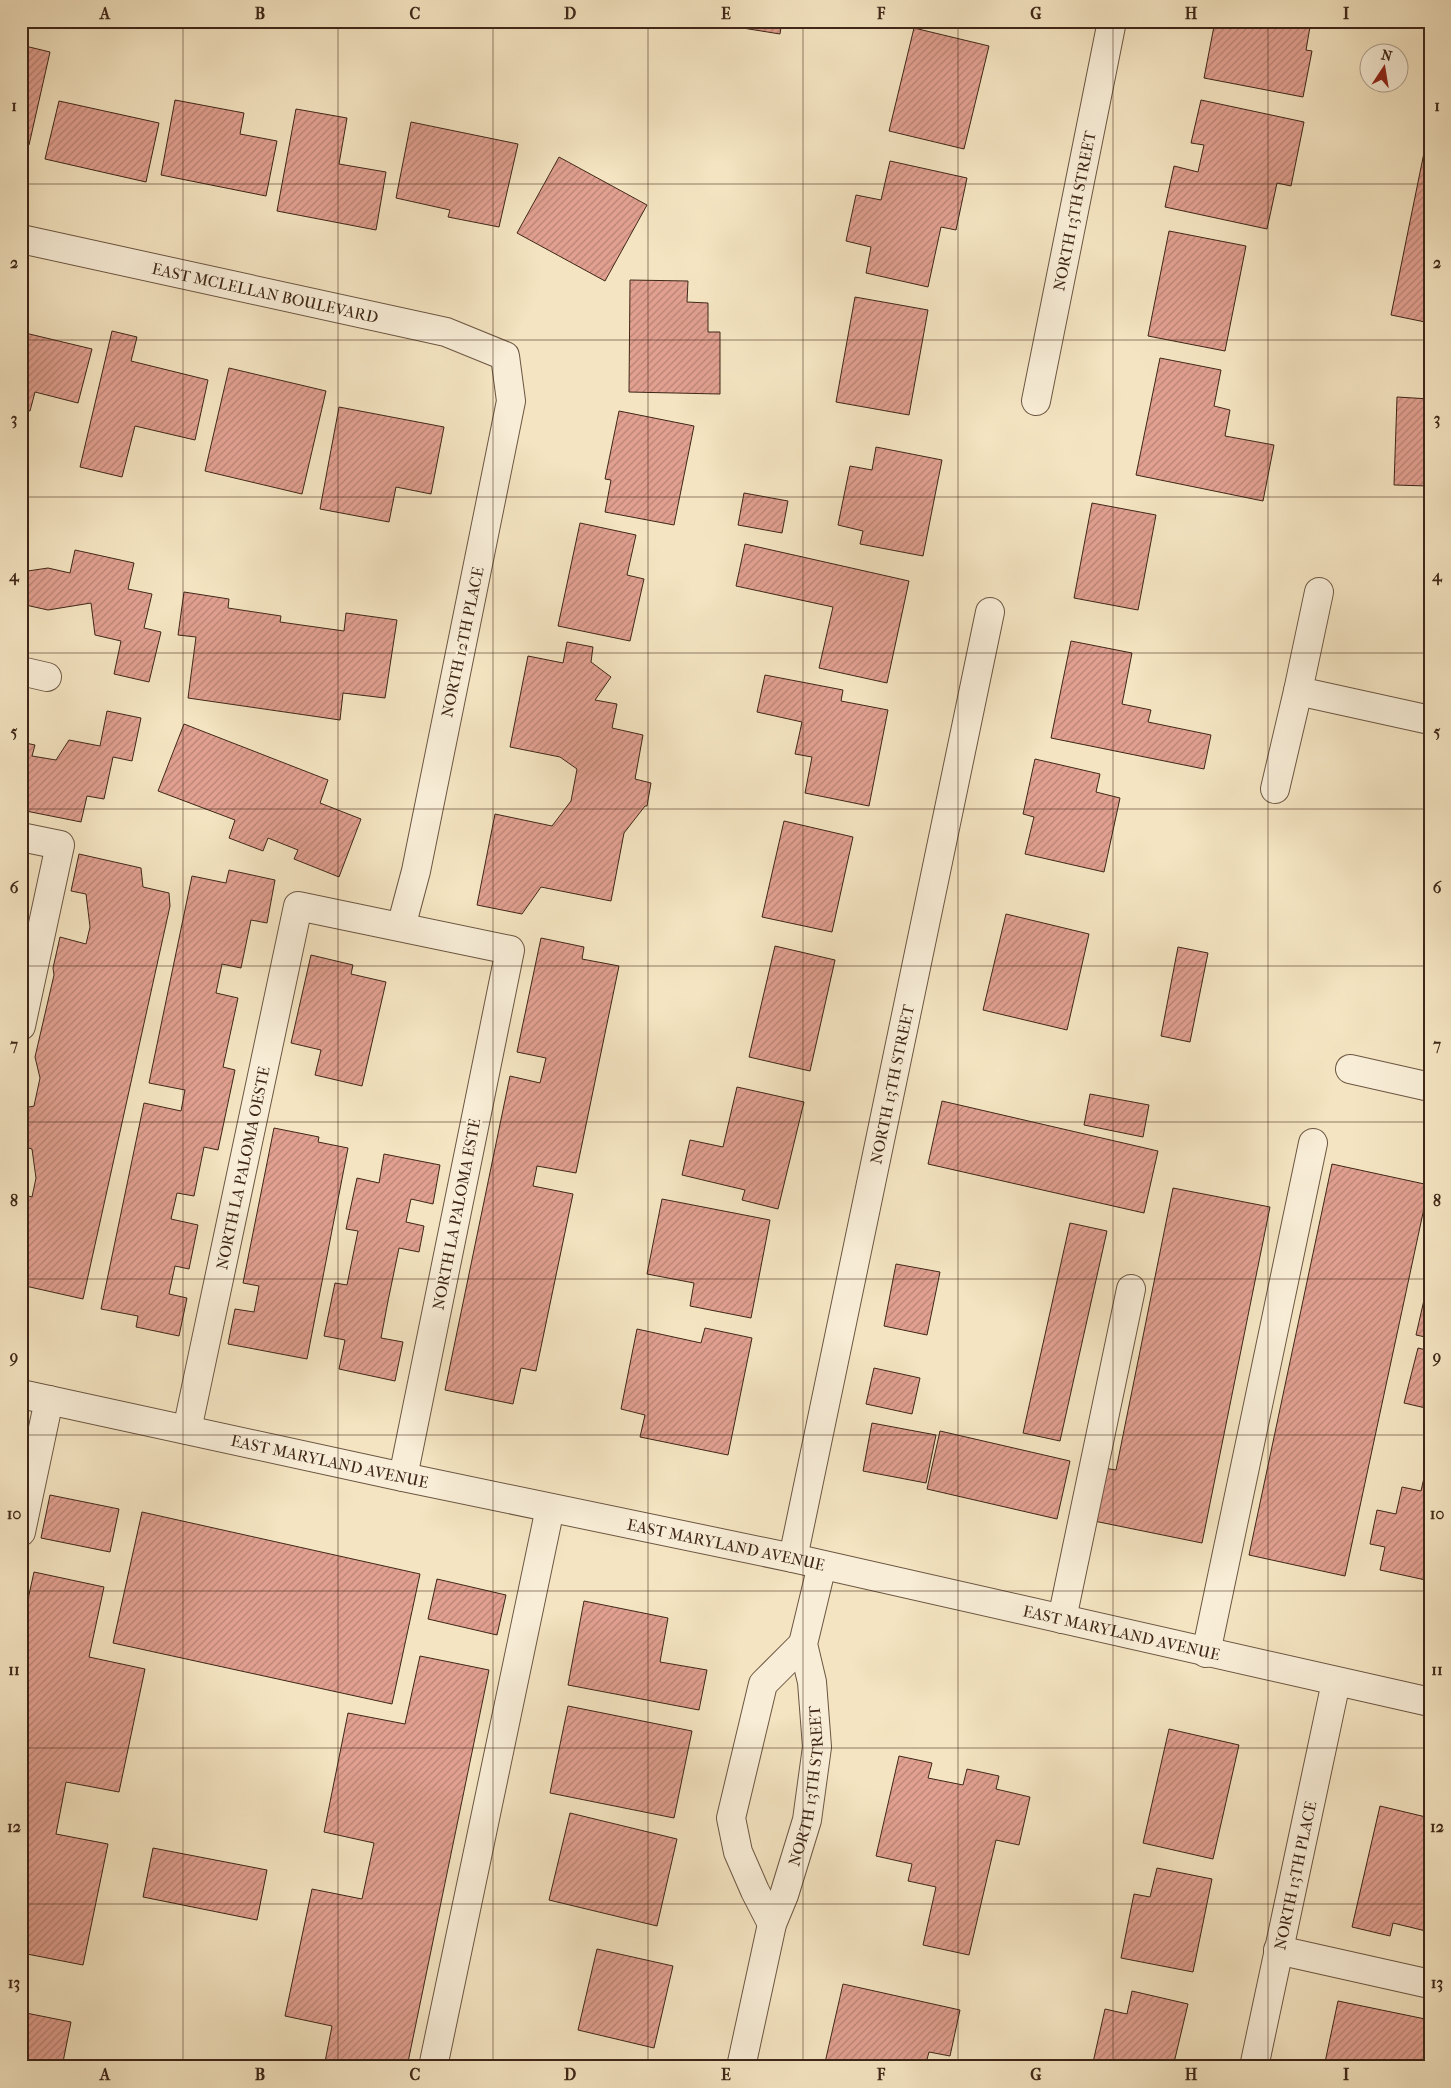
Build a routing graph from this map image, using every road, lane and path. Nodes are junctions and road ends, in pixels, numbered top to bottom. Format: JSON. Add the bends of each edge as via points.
{"nodes":[{"id":1,"x":1112,"y":21,"type":"edge"},
{"id":2,"x":21,"y":239,"type":"edge"},
{"id":3,"x":505,"y":356,"type":"joint"},
{"id":4,"x":1036,"y":401,"type":"dead end"},
{"id":5,"x":1319,"y":592,"type":"dead end"},
{"id":6,"x":990,"y":612,"type":"dead end"},
{"id":7,"x":1298,"y":691,"type":"junction"},
{"id":8,"x":1430,"y":720,"type":"edge"},
{"id":9,"x":1275,"y":789,"type":"dead end"},
{"id":10,"x":21,"y":837,"type":"edge"},
{"id":11,"x":402,"y":927,"type":"junction"},
{"id":12,"x":21,"y":1026,"type":"edge"},
{"id":13,"x":1350,"y":1069,"type":"dead end"},
{"id":14,"x":1430,"y":1087,"type":"edge"},
{"id":15,"x":1313,"y":1143,"type":"dead end"},
{"id":16,"x":1131,"y":1289,"type":"dead end"},
{"id":17,"x":21,"y":1394,"type":"edge"},
{"id":18,"x":49,"y":1400,"type":"junction"},
{"id":19,"x":187,"y":1430,"type":"junction"},
{"id":20,"x":403,"y":1477,"type":"junction"},
{"id":21,"x":550,"y":1508,"type":"junction"},
{"id":22,"x":21,"y":1532,"type":"edge"},
{"id":23,"x":793,"y":1558,"type":"junction"},
{"id":24,"x":822,"y":1565,"type":"junction"},
{"id":25,"x":1062,"y":1619,"type":"junction"},
{"id":26,"x":803,"y":1644,"type":"junction"},
{"id":27,"x":1206,"y":1652,"type":"junction"},
{"id":28,"x":1336,"y":1682,"type":"junction"},
{"id":29,"x":1430,"y":1702,"type":"edge"},
{"id":30,"x":772,"y":1924,"type":"junction"},
{"id":31,"x":1278,"y":1950,"type":"junction"},
{"id":32,"x":1430,"y":1984,"type":"edge"},
{"id":33,"x":433,"y":2067,"type":"edge"},
{"id":34,"x":741,"y":2067,"type":"edge"},
{"id":35,"x":1254,"y":2067,"type":"edge"}],
"edges":[{"from":1,"to":4,"type":"street","name":"NORTH 13TH STREET"},
{"from":2,"to":3,"type":"street","name":"EAST MCLELLAN BOULEVARD","via":[[446,332]]},
{"from":3,"to":11,"type":"street","name":"NORTH 12TH PLACE","via":[[511,401]]},
{"from":5,"to":7,"type":"street"},
{"from":6,"to":23,"type":"street","name":"NORTH 13TH STREET"},
{"from":7,"to":8,"type":"street"},
{"from":7,"to":9,"type":"street"},
{"from":10,"to":12,"type":"street","via":[[60,845]]},
{"from":11,"to":19,"type":"street","name":"NORTH LA PALOMA OESTE","via":[[298,906]]},
{"from":11,"to":20,"type":"street","name":"NORTH LA PALOMA ESTE","via":[[510,950]]},
{"from":13,"to":14,"type":"street"},
{"from":15,"to":27,"type":"street"},
{"from":16,"to":25,"type":"street"},
{"from":17,"to":18,"type":"street","name":"EAST MARYLAND AVENUE"},
{"from":18,"to":19,"type":"street","name":"EAST MARYLAND AVENUE"},
{"from":18,"to":22,"type":"street"},
{"from":19,"to":20,"type":"street","name":"EAST MARYLAND AVENUE"},
{"from":20,"to":21,"type":"street","name":"EAST MARYLAND AVENUE"},
{"from":21,"to":23,"type":"street","name":"EAST MARYLAND AVENUE"},
{"from":21,"to":33,"type":"street"},
{"from":23,"to":24,"type":"street","name":"EAST MARYLAND AVENUE"},
{"from":24,"to":25,"type":"street","name":"EAST MARYLAND AVENUE"},
{"from":24,"to":26,"type":"street","name":"NORTH 13TH STREET"},
{"from":25,"to":27,"type":"street","name":"EAST MARYLAND AVENUE"},
{"from":26,"to":30,"type":"street","name":"NORTH 13TH STREET","via":[[812,1682],[817,1747],[807,1820]]},
{"from":26,"to":30,"type":"street","via":[[763,1684],[731,1818],[738,1852]]},
{"from":27,"to":28,"type":"street","name":"EAST MARYLAND AVENUE"},
{"from":28,"to":29,"type":"street","name":"EAST MARYLAND AVENUE"},
{"from":28,"to":31,"type":"street","name":"NORTH 13TH PLACE"},
{"from":30,"to":34,"type":"street","name":"NORTH 13TH STREET"},
{"from":31,"to":32,"type":"street"},
{"from":31,"to":35,"type":"street","name":"NORTH 13TH PLACE"}]}
